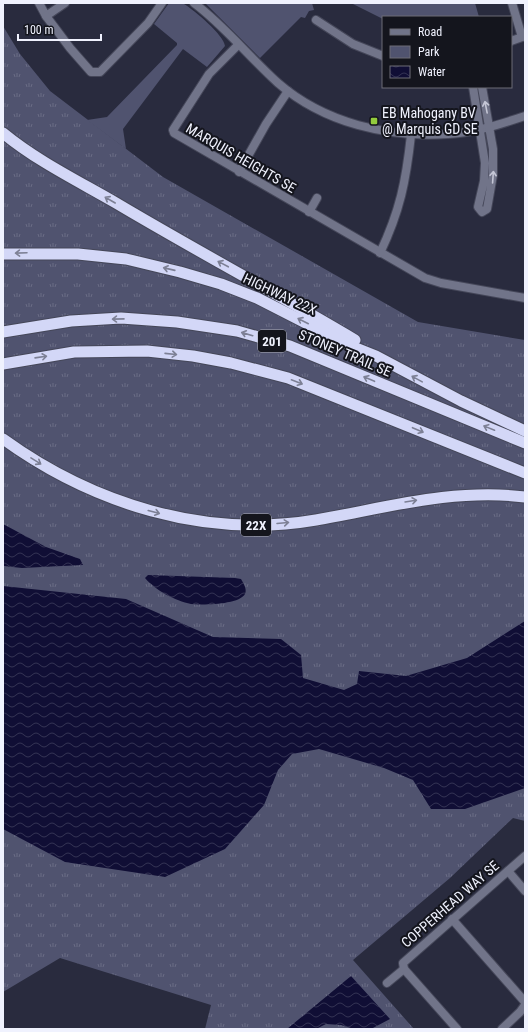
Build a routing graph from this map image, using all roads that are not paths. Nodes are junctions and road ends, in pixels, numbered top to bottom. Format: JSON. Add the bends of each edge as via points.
{"nodes":[{"id":1,"x":39,"y":3,"type":"edge"},
{"id":2,"x":65,"y":3,"type":"edge"},
{"id":3,"x":162,"y":3,"type":"edge"},
{"id":4,"x":194,"y":3,"type":"edge"},
{"id":5,"x":512,"y":3,"type":"edge"},
{"id":6,"x":46,"y":16,"type":"junction"},
{"id":7,"x":316,"y":20,"type":"dead end"},
{"id":8,"x":524,"y":37,"type":"edge"},
{"id":9,"x":512,"y":41,"type":"edge"},
{"id":10,"x":238,"y":45,"type":"junction"},
{"id":11,"x":382,"y":56,"type":"edge"},
{"id":12,"x":473,"y":88,"type":"edge"},
{"id":13,"x":482,"y":88,"type":"edge"},
{"id":14,"x":288,"y":91,"type":"junction"},
{"id":15,"x":525,"y":116,"type":"edge"},
{"id":16,"x":489,"y":126,"type":"junction"},
{"id":17,"x":480,"y":129,"type":"junction"},
{"id":18,"x":3,"y":133,"type":"edge"},
{"id":19,"x":411,"y":135,"type":"junction"},
{"id":20,"x":239,"y":172,"type":"junction"},
{"id":21,"x":317,"y":198,"type":"dead end"},
{"id":22,"x":309,"y":212,"type":"junction"},
{"id":23,"x":380,"y":253,"type":"junction"},
{"id":24,"x":3,"y":254,"type":"edge"},
{"id":25,"x":525,"y":298,"type":"edge"},
{"id":26,"x":3,"y":332,"type":"edge"},
{"id":27,"x":376,"y":356,"type":"junction"},
{"id":28,"x":3,"y":364,"type":"edge"},
{"id":29,"x":525,"y":431,"type":"edge"},
{"id":30,"x":3,"y":439,"type":"edge"},
{"id":31,"x":525,"y":443,"type":"edge"},
{"id":32,"x":525,"y":473,"type":"edge"},
{"id":33,"x":525,"y":497,"type":"edge"},
{"id":34,"x":525,"y":856,"type":"edge"},
{"id":35,"x":508,"y":871,"type":"junction"},
{"id":36,"x":525,"y":891,"type":"edge"},
{"id":37,"x":452,"y":920,"type":"junction"},
{"id":38,"x":404,"y":969,"type":"junction"},
{"id":39,"x":387,"y":983,"type":"dead end"},
{"id":40,"x":525,"y":1002,"type":"edge"},
{"id":41,"x":525,"y":1005,"type":"edge"},
{"id":42,"x":457,"y":1029,"type":"edge"},
{"id":43,"x":502,"y":1029,"type":"edge"}],
"edges":[{"from":1,"to":6,"type":"street"},
{"from":2,"to":6,"type":"street"},
{"from":3,"to":6,"type":"street","via":[[148,23],[100,72],[91,72]]},
{"from":4,"to":10,"type":"street","via":[[219,24]]},
{"from":5,"to":8,"type":"street"},
{"from":7,"to":11,"type":"street","via":[[353,44]]},
{"from":8,"to":9,"type":"street"},
{"from":10,"to":14,"type":"street"},
{"from":10,"to":20,"type":"street","name":"MARQUIS HEIGHTS SE","via":[[209,74],[173,130],[174,134]]},
{"from":12,"to":17,"type":"street"},
{"from":16,"to":13,"type":"street","one_way":true},
{"from":14,"to":19,"type":"street","via":[[315,108],[345,121],[384,132]]},
{"from":14,"to":20,"type":"street"},
{"from":15,"to":16,"type":"street"},
{"from":16,"to":17,"type":"street"},
{"from":17,"to":16,"type":"street","one_way":true,"via":[[485,163],[478,207],[482,212],[487,209],[493,175],[493,149]]},
{"from":17,"to":19,"type":"street","via":[[450,134]]},
{"from":27,"to":18,"type":"highway","one_way":true,"via":[[355,340],[274,292],[182,243],[39,158]]},
{"from":19,"to":23,"type":"street","via":[[400,206]]},
{"from":20,"to":22,"type":"street","name":"MARQUIS HEIGHTS SE"},
{"from":21,"to":22,"type":"street"},
{"from":22,"to":23,"type":"street","name":"MARQUIS HEIGHTS SE"},
{"from":23,"to":25,"type":"street","name":"MARQUIS HEIGHTS SE","via":[[425,278],[441,283]]},
{"from":27,"to":24,"type":"highway","name":"HIGHWAY 22X","one_way":true,"via":[[257,298],[180,272],[126,259],[78,254]]},
{"from":31,"to":26,"type":"highway","name":"STONEY TRAIL SE","number":"201","one_way":true,"via":[[290,346],[237,331],[177,322],[121,318],[72,321]]},
{"from":29,"to":27,"type":"highway","name":"HIGHWAY 22X","one_way":true,"via":[[461,402]]},
{"from":28,"to":32,"type":"highway","number":"201","one_way":true,"via":[[74,352],[147,351],[231,363],[288,378]]},
{"from":30,"to":33,"type":"highway","number":"22X","one_way":true,"via":[[61,476],[100,494],[171,517],[214,523],[260,525],[314,520],[444,497]]},
{"from":34,"to":35,"type":"street","name":"COPPERHEAD WAY SE"},
{"from":35,"to":36,"type":"street"},
{"from":35,"to":37,"type":"street","name":"COPPERHEAD WAY SE"},
{"from":37,"to":38,"type":"street","name":"COPPERHEAD WAY SE","via":[[406,959],[403,963]]},
{"from":37,"to":40,"type":"street"},
{"from":38,"to":39,"type":"street"},
{"from":38,"to":42,"type":"street","name":"COPPERHEAD WAY SE"},
{"from":41,"to":43,"type":"street"}]}
